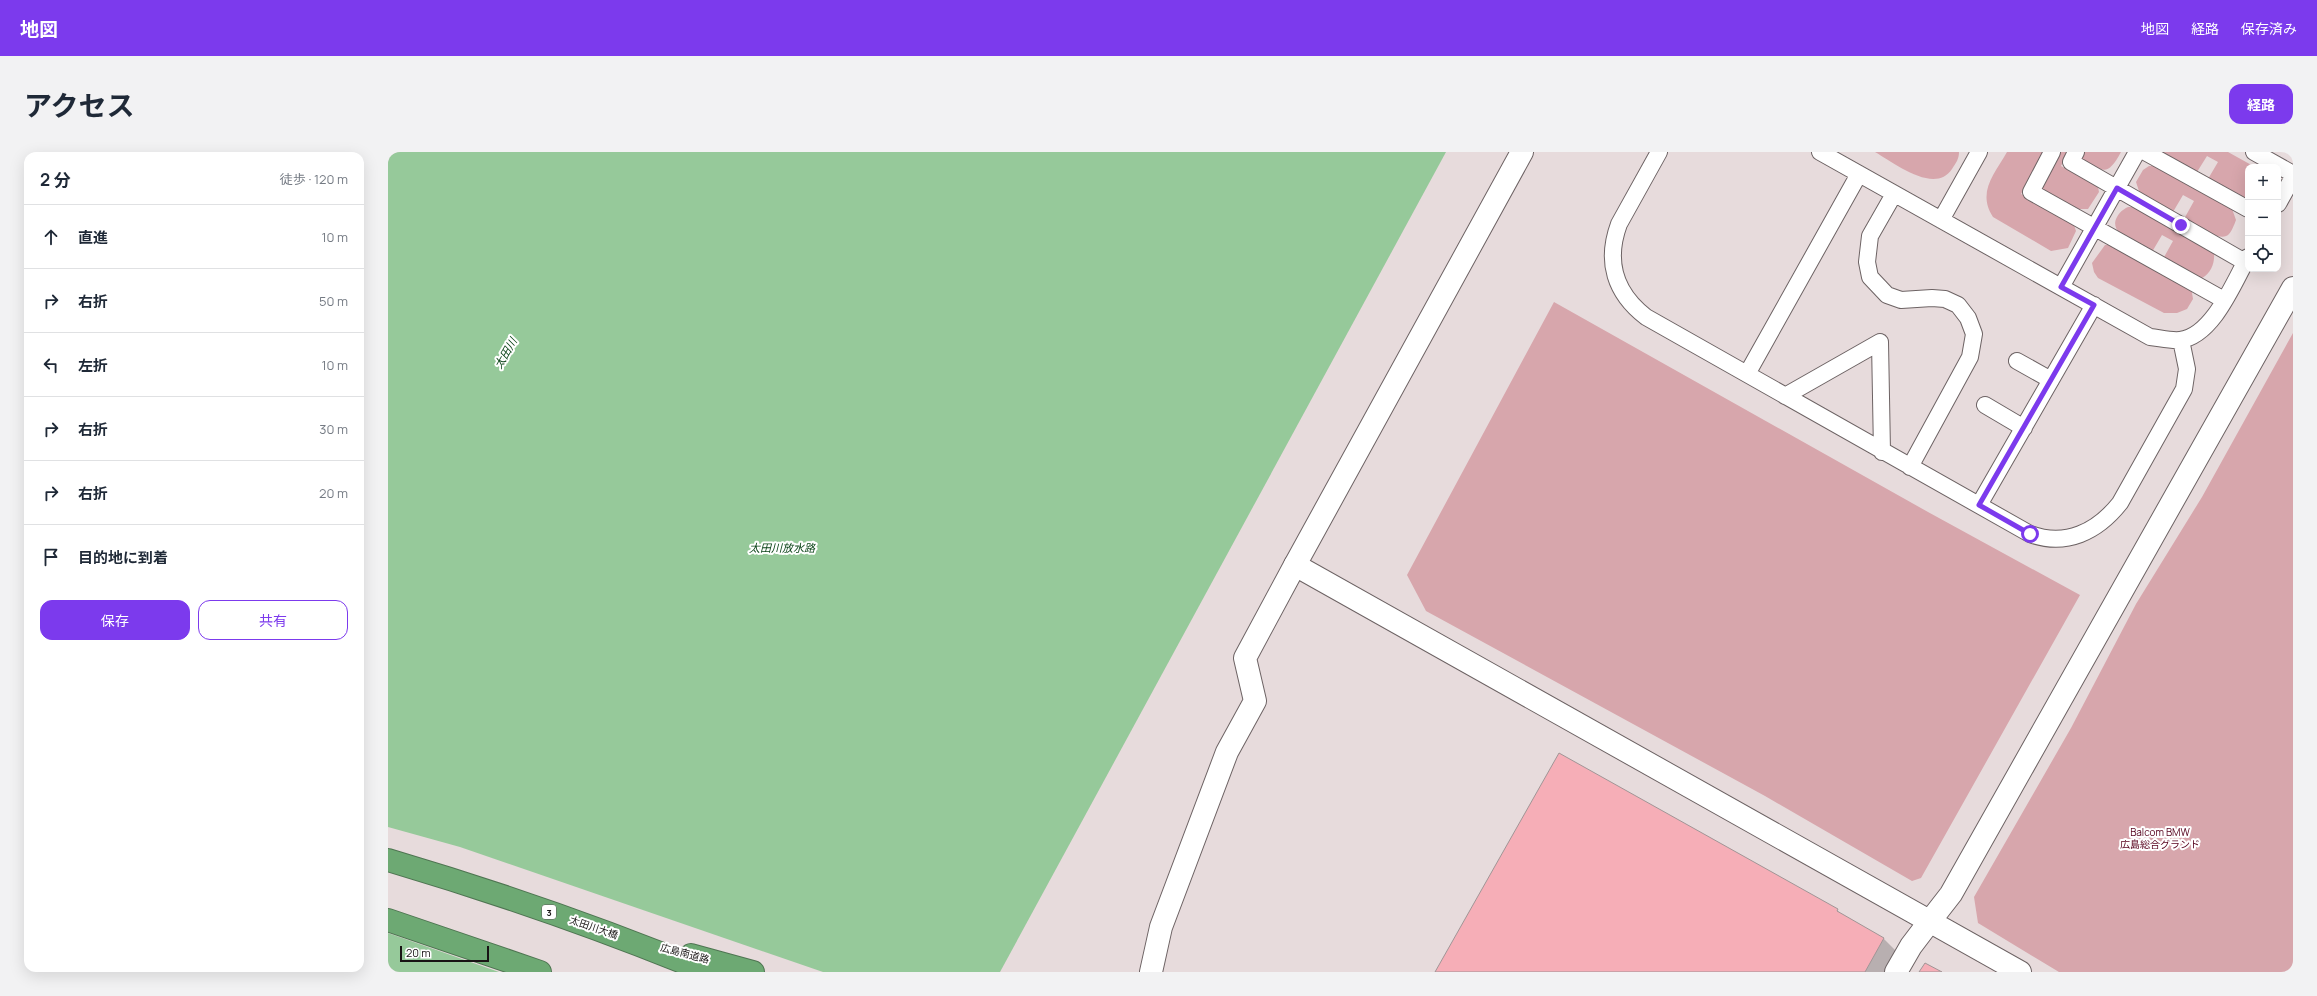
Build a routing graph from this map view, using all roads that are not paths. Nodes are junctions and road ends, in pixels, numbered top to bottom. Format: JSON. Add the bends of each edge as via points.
{"nodes":[{"id":1,"x":1522,"y":152,"type":"edge"},
{"id":2,"x":1659,"y":152,"type":"edge"},
{"id":3,"x":1979,"y":152,"type":"edge"},
{"id":4,"x":2052,"y":152,"type":"edge"},
{"id":5,"x":2076,"y":152,"type":"edge"},
{"id":6,"x":2137,"y":152,"type":"edge"},
{"id":7,"x":2146,"y":152,"type":"edge"},
{"id":8,"x":2254,"y":152,"type":"edge"},
{"id":9,"x":1827,"y":154,"type":"edge"},
{"id":10,"x":1859,"y":174,"type":"junction"},
{"id":11,"x":2293,"y":174,"type":"edge"},
{"id":12,"x":2293,"y":177,"type":"edge"},
{"id":13,"x":2117,"y":188,"type":"junction"},
{"id":14,"x":1894,"y":194,"type":"junction"},
{"id":15,"x":2280,"y":200,"type":"edge"},
{"id":16,"x":2245,"y":207,"type":"edge"},
{"id":17,"x":1941,"y":220,"type":"junction"},
{"id":18,"x":2095,"y":227,"type":"junction"},
{"id":19,"x":2245,"y":258,"type":"edge"},
{"id":20,"x":2245,"y":263,"type":"edge"},
{"id":21,"x":2061,"y":287,"type":"junction"},
{"id":22,"x":2293,"y":288,"type":"edge"},
{"id":23,"x":2224,"y":300,"type":"junction"},
{"id":24,"x":2094,"y":305,"type":"junction"},
{"id":25,"x":2181,"y":340,"type":"junction"},
{"id":26,"x":2017,"y":361,"type":"dead end"},
{"id":27,"x":1747,"y":374,"type":"junction"},
{"id":28,"x":2051,"y":380,"type":"junction"},
{"id":29,"x":1785,"y":396,"type":"junction"},
{"id":30,"x":1985,"y":406,"type":"dead end"},
{"id":31,"x":2024,"y":428,"type":"junction"},
{"id":32,"x":1882,"y":452,"type":"junction"},
{"id":33,"x":1910,"y":467,"type":"junction"},
{"id":34,"x":1979,"y":505,"type":"junction"},
{"id":35,"x":1295,"y":565,"type":"junction"},
{"id":36,"x":388,"y":860,"type":"edge"},
{"id":37,"x":388,"y":920,"type":"edge"},
{"id":38,"x":1930,"y":921,"type":"junction"},
{"id":39,"x":616,"y":935,"type":"junction"},
{"id":40,"x":540,"y":972,"type":"edge"},
{"id":41,"x":707,"y":972,"type":"edge"},
{"id":42,"x":753,"y":972,"type":"edge"},
{"id":43,"x":1151,"y":972,"type":"edge"},
{"id":44,"x":1896,"y":972,"type":"edge"},
{"id":45,"x":2020,"y":972,"type":"edge"}],
"edges":[{"from":1,"to":35,"type":"street"},
{"from":2,"to":27,"type":"lane","via":[[1614,237],[1613,267],[1617,281],[1632,306],[1646,317]]},
{"from":3,"to":17,"type":"lane"},
{"from":4,"to":18,"type":"lane","via":[[2031,192]]},
{"from":5,"to":13,"type":"lane","via":[[2071,162]]},
{"from":6,"to":13,"type":"lane"},
{"from":7,"to":16,"type":"lane"},
{"from":8,"to":11,"type":"lane"},
{"from":9,"to":10,"type":"lane"},
{"from":10,"to":14,"type":"lane"},
{"from":10,"to":27,"type":"lane"},
{"from":12,"to":15,"type":"lane"},
{"from":13,"to":18,"type":"lane"},
{"from":13,"to":19,"type":"lane"},
{"from":14,"to":17,"type":"lane"},
{"from":14,"to":33,"type":"lane","via":[[1870,236],[1867,262],[1870,277],[1887,295],[1901,300],[1945,299],[1958,305],[1968,318],[1974,334],[1970,357]]},
{"from":17,"to":21,"type":"lane"},
{"from":18,"to":21,"type":"lane"},
{"from":18,"to":23,"type":"lane"},
{"from":20,"to":23,"type":"lane"},
{"from":21,"to":24,"type":"lane"},
{"from":22,"to":38,"type":"street","via":[[1951,894]]},
{"from":23,"to":25,"type":"lane","via":[[2204,329]]},
{"from":24,"to":25,"type":"lane","via":[[2150,336]]},
{"from":24,"to":28,"type":"lane"},
{"from":25,"to":34,"type":"lane","via":[[2187,369],[2184,389],[2120,503],[2099,524],[2073,537],[2046,540],[2030,534]]},
{"from":26,"to":28,"type":"lane"},
{"from":27,"to":29,"type":"lane"},
{"from":28,"to":31,"type":"lane"},
{"from":29,"to":32,"type":"lane"},
{"from":29,"to":32,"type":"lane","via":[[1880,342]]},
{"from":30,"to":31,"type":"lane"},
{"from":31,"to":34,"type":"lane"},
{"from":32,"to":33,"type":"lane"},
{"from":33,"to":34,"type":"lane"},
{"from":35,"to":38,"type":"street"},
{"from":35,"to":43,"type":"street","via":[[1245,658],[1255,701],[1228,752],[1161,927]]},
{"from":36,"to":39,"type":"highway","name":"太田川大橋","number":"3","via":[[460,881]]},
{"from":37,"to":40,"type":"highway"},
{"from":38,"to":44,"type":"street"},
{"from":38,"to":45,"type":"street"},
{"from":39,"to":41,"type":"highway","name":"太田川大橋","number":"3"},
{"from":39,"to":42,"type":"highway","name":"広島南道路","number":"3"}]}
